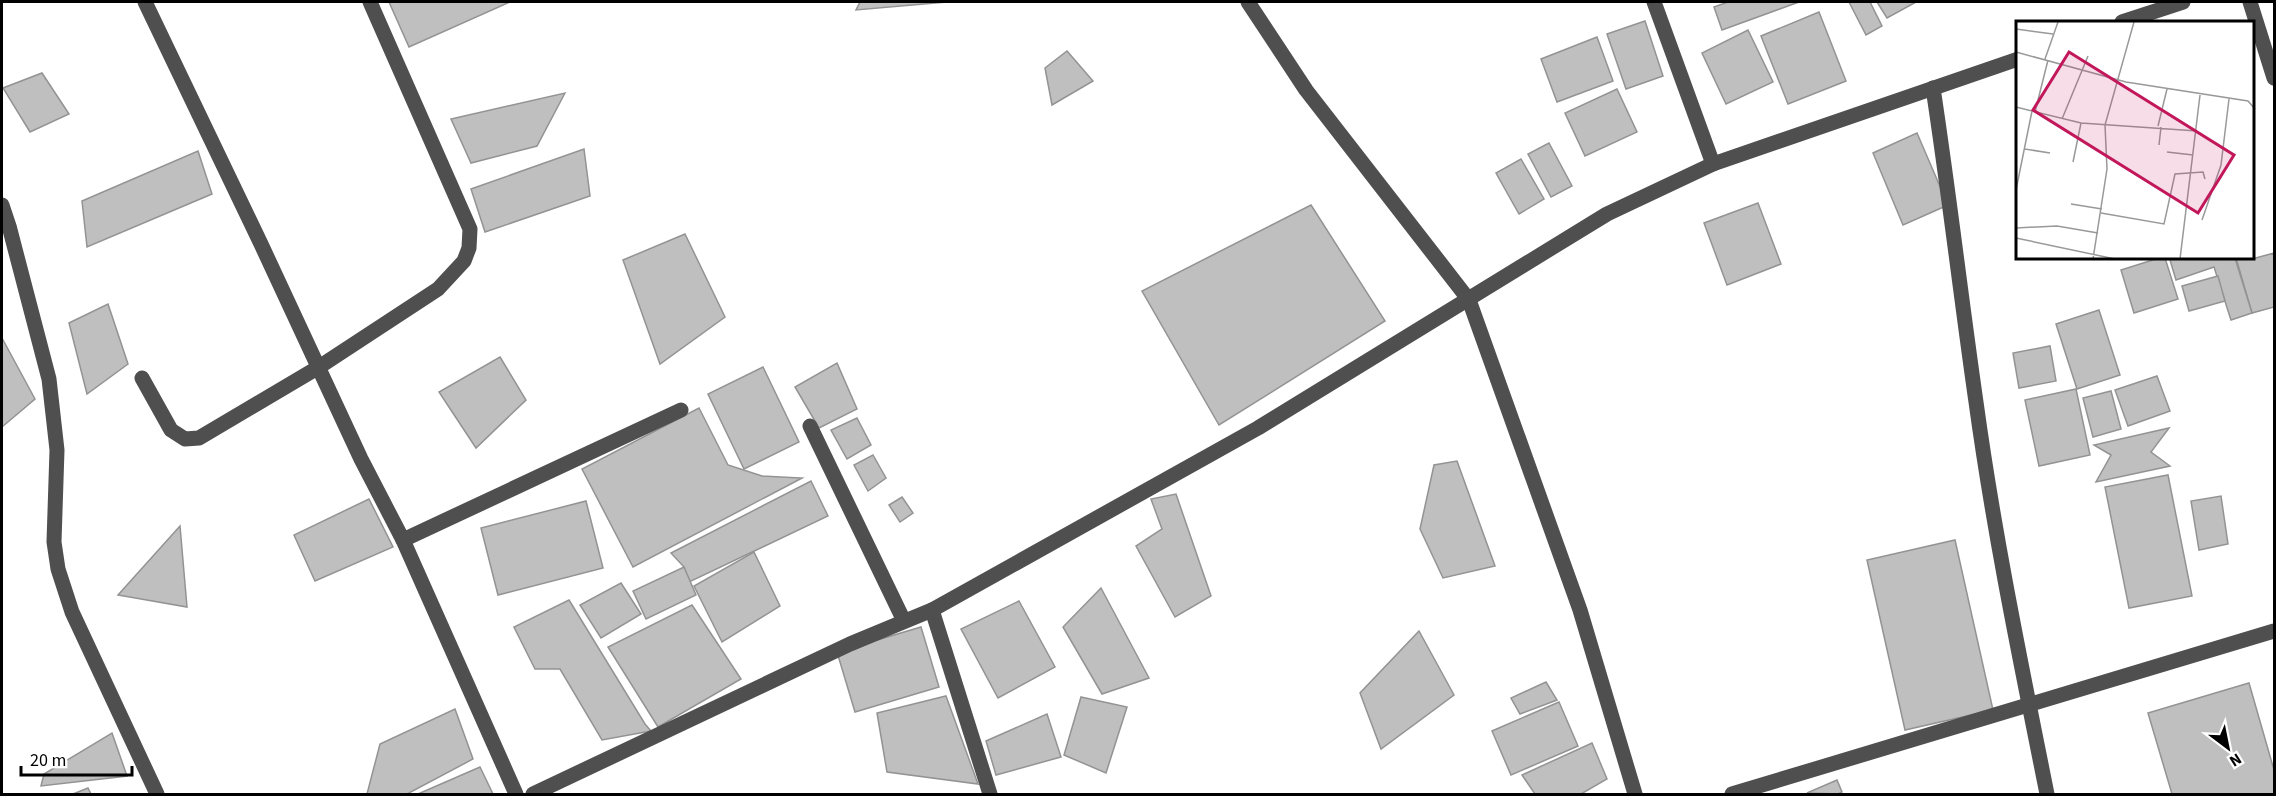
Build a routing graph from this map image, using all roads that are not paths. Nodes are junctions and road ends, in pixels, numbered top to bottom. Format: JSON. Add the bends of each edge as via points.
{"nodes":[{"id":1,"x":144,"y":2,"type":"edge"},
{"id":2,"x":370,"y":2,"type":"edge"},
{"id":3,"x":1248,"y":2,"type":"edge"},
{"id":4,"x":1654,"y":2,"type":"edge"},
{"id":5,"x":2183,"y":2,"type":"edge"},
{"id":6,"x":2250,"y":2,"type":"edge"},
{"id":7,"x":2125,"y":21,"type":"edge"},
{"id":8,"x":2016,"y":60,"type":"edge"},
{"id":9,"x":2274,"y":78,"type":"edge"},
{"id":10,"x":1933,"y":88,"type":"junction"},
{"id":11,"x":1713,"y":164,"type":"junction"},
{"id":12,"x":2,"y":205,"type":"edge"},
{"id":13,"x":1469,"y":300,"type":"junction"},
{"id":14,"x":319,"y":367,"type":"junction"},
{"id":15,"x":142,"y":378,"type":"dead end"},
{"id":16,"x":681,"y":410,"type":"dead end"},
{"id":17,"x":810,"y":426,"type":"dead end"},
{"id":18,"x":403,"y":540,"type":"junction"},
{"id":19,"x":932,"y":610,"type":"junction"},
{"id":20,"x":904,"y":621,"type":"junction"},
{"id":21,"x":2274,"y":631,"type":"edge"},
{"id":22,"x":2029,"y":705,"type":"junction"},
{"id":23,"x":157,"y":795,"type":"edge"},
{"id":24,"x":516,"y":795,"type":"edge"},
{"id":25,"x":533,"y":795,"type":"edge"},
{"id":26,"x":990,"y":795,"type":"edge"},
{"id":27,"x":1635,"y":795,"type":"edge"},
{"id":28,"x":1732,"y":795,"type":"edge"},
{"id":29,"x":2047,"y":795,"type":"edge"}],
"edges":[{"from":1,"to":14,"type":"street"},
{"from":2,"to":14,"type":"street","via":[[470,229],[469,248],[464,261],[438,289]]},
{"from":3,"to":13,"type":"street","via":[[1306,90]]},
{"from":4,"to":11,"type":"street"},
{"from":5,"to":7,"type":"street"},
{"from":6,"to":9,"type":"street"},
{"from":8,"to":10,"type":"street"},
{"from":10,"to":11,"type":"street"},
{"from":10,"to":22,"type":"street","via":[[1976,403]]},
{"from":11,"to":13,"type":"street","via":[[1607,214]]},
{"from":12,"to":23,"type":"street","via":[[49,379],[57,450],[54,542],[58,569],[72,612]]},
{"from":13,"to":19,"type":"street","via":[[1258,428]]},
{"from":13,"to":27,"type":"street","via":[[1580,610]]},
{"from":14,"to":15,"type":"street","via":[[217,429],[199,438],[185,439],[171,430]]},
{"from":14,"to":18,"type":"street","via":[[360,459]]},
{"from":16,"to":18,"type":"street"},
{"from":17,"to":20,"type":"street"},
{"from":18,"to":24,"type":"street"},
{"from":19,"to":20,"type":"street"},
{"from":19,"to":26,"type":"street"},
{"from":20,"to":25,"type":"street"},
{"from":21,"to":22,"type":"street"},
{"from":22,"to":28,"type":"street"},
{"from":22,"to":29,"type":"street"}]}
